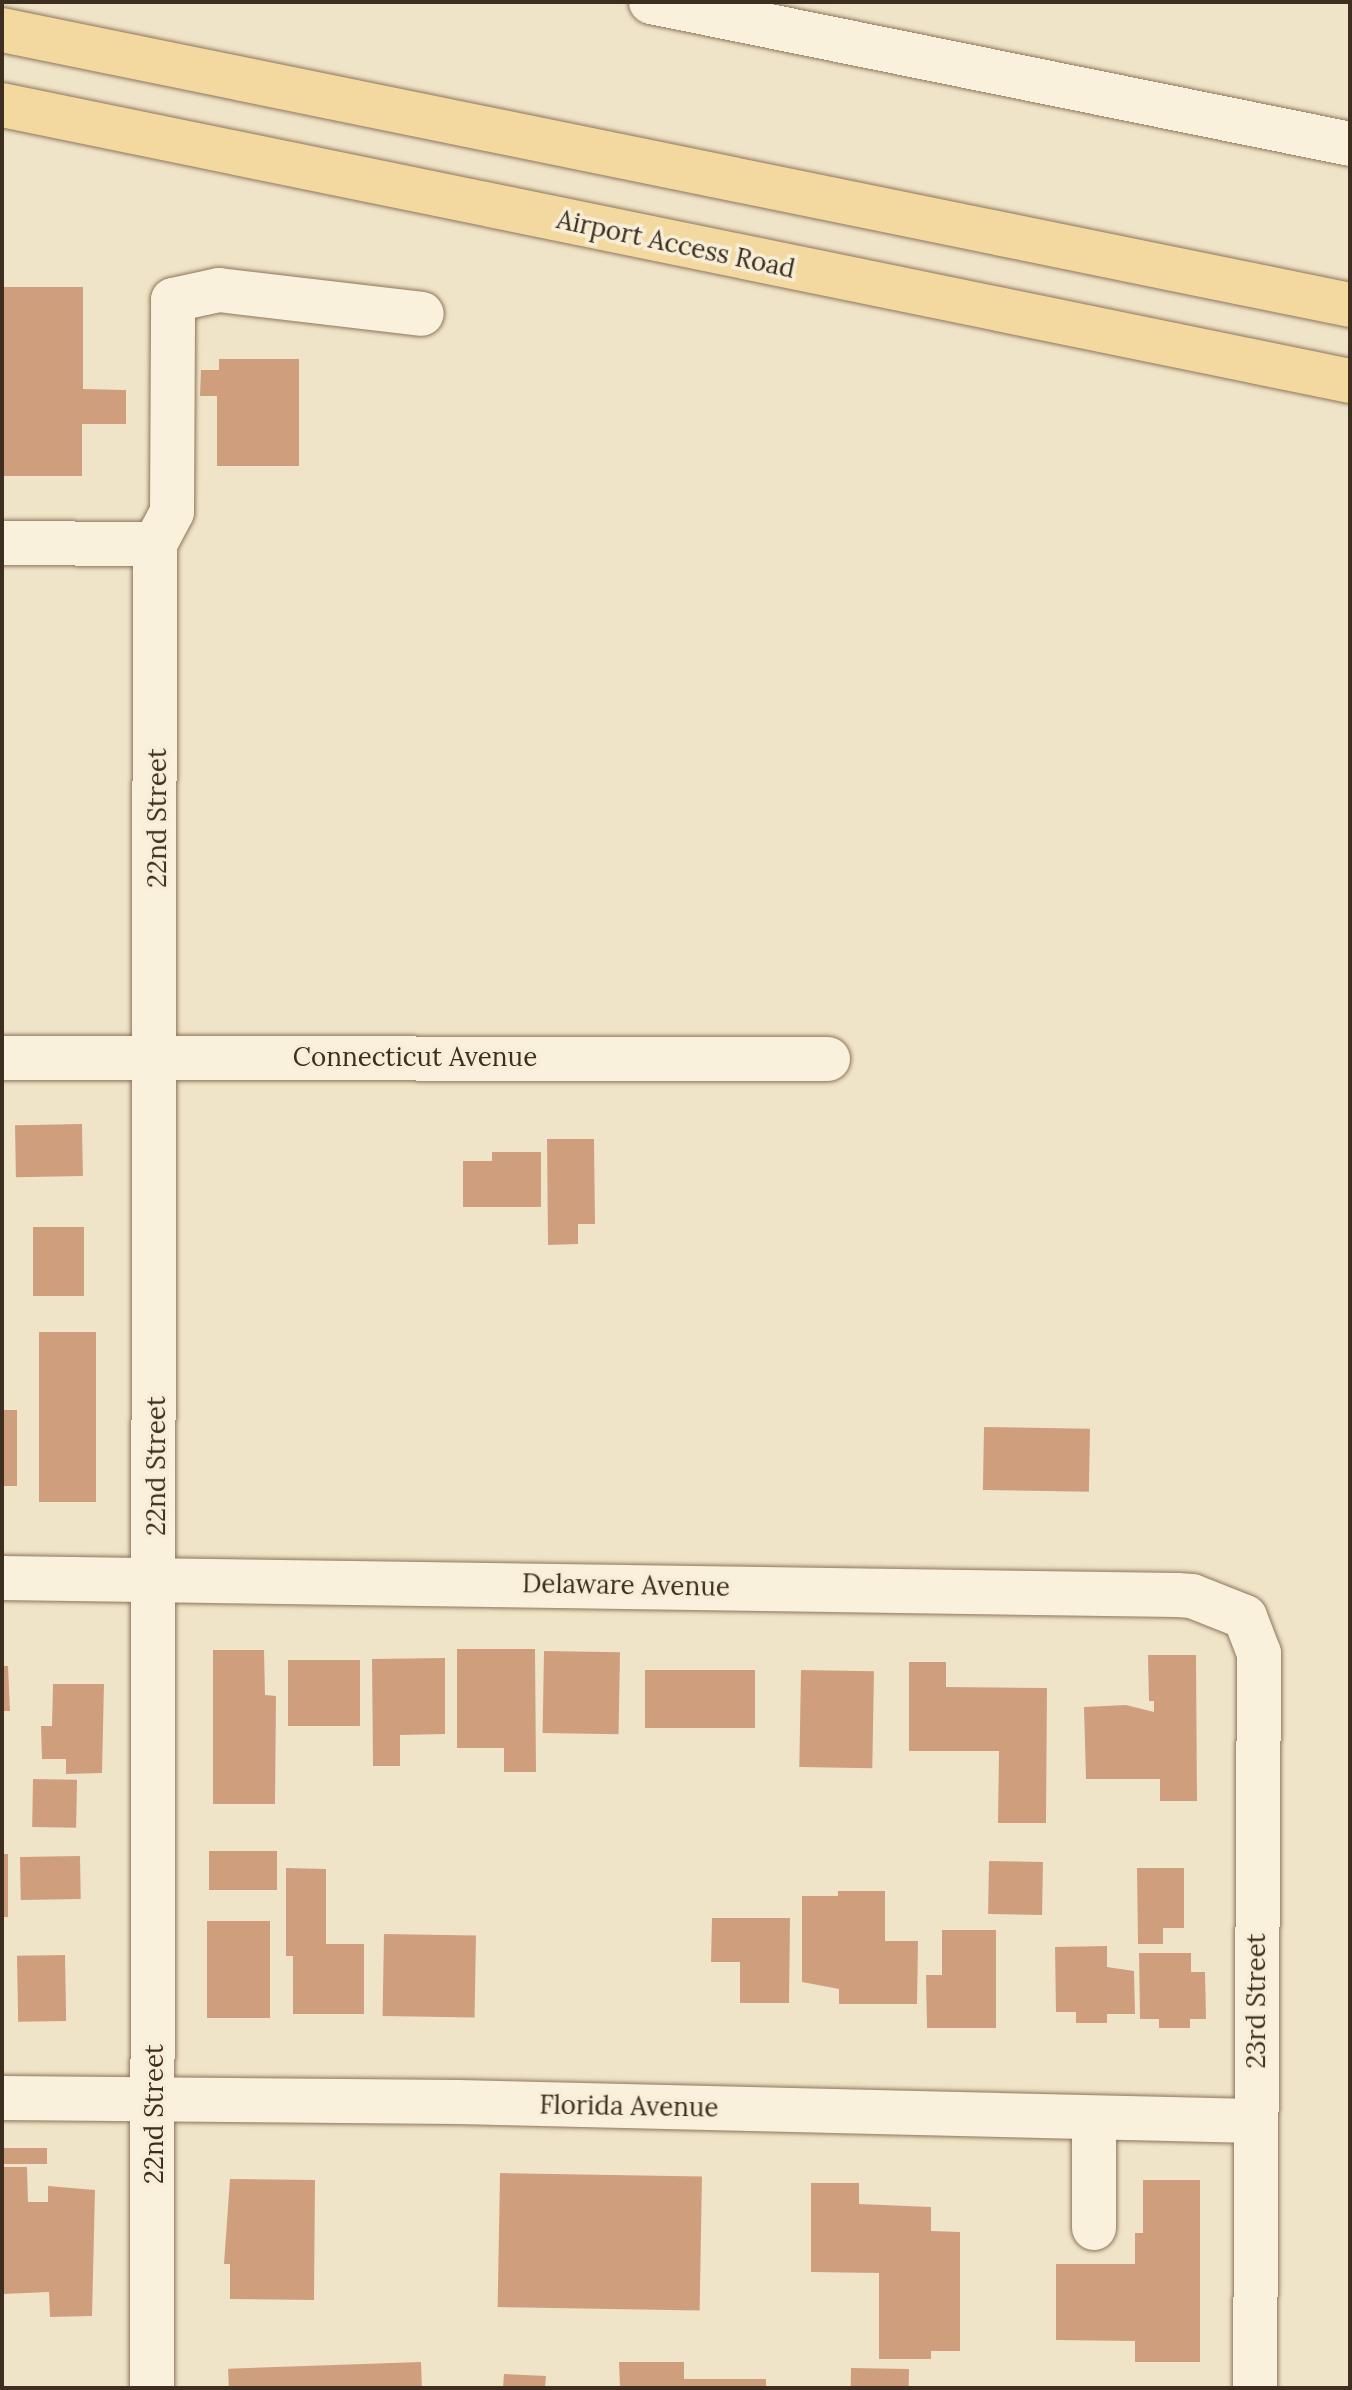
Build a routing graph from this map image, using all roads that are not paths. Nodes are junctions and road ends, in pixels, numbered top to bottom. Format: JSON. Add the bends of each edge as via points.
{"nodes":[{"id":1,"x":651,"y":2,"type":"edge"},
{"id":2,"x":2,"y":30,"type":"edge"},
{"id":3,"x":2,"y":105,"type":"edge"},
{"id":4,"x":1350,"y":144,"type":"edge"},
{"id":5,"x":1350,"y":305,"type":"edge"},
{"id":6,"x":422,"y":314,"type":"dead end"},
{"id":7,"x":1350,"y":381,"type":"edge"},
{"id":8,"x":2,"y":543,"type":"edge"},
{"id":9,"x":155,"y":544,"type":"junction"},
{"id":10,"x":158,"y":1056,"type":"junction"},
{"id":11,"x":2,"y":1058,"type":"edge"},
{"id":12,"x":828,"y":1059,"type":"dead end"},
{"id":13,"x":155,"y":1577,"type":"junction"},
{"id":14,"x":2,"y":1578,"type":"edge"},
{"id":15,"x":1245,"y":1617,"type":"joint"},
{"id":16,"x":2,"y":2098,"type":"edge"},
{"id":17,"x":154,"y":2099,"type":"junction"},
{"id":18,"x":1094,"y":2118,"type":"junction"},
{"id":19,"x":1255,"y":2121,"type":"junction"},
{"id":20,"x":1094,"y":2228,"type":"dead end"},
{"id":21,"x":152,"y":2388,"type":"edge"},
{"id":22,"x":1255,"y":2388,"type":"edge"}],
"edges":[{"from":1,"to":4,"type":"street"},
{"from":2,"to":5,"type":"main road"},
{"from":3,"to":7,"type":"main road","name":"Airport Access Road"},
{"from":6,"to":9,"type":"street","via":[[219,290],[173,300],[172,512]]},
{"from":8,"to":9,"type":"street"},
{"from":9,"to":10,"type":"street","name":"22nd Street"},
{"from":10,"to":11,"type":"street","name":"Connecticut Avenue"},
{"from":10,"to":12,"type":"street","name":"Connecticut Avenue"},
{"from":10,"to":13,"type":"street","name":"22nd Street"},
{"from":13,"to":14,"type":"street","name":"Delaware Avenue"},
{"from":13,"to":15,"type":"street","name":"Delaware Avenue","via":[[1177,1595]]},
{"from":13,"to":17,"type":"street","name":"22nd Street"},
{"from":15,"to":19,"type":"street","name":"23rd Street","via":[[1259,1653]]},
{"from":16,"to":17,"type":"street","name":"Florida Avenue"},
{"from":17,"to":18,"type":"street","name":"Florida Avenue"},
{"from":17,"to":21,"type":"street","name":"22nd Street"},
{"from":18,"to":19,"type":"street","name":"Florida Avenue"},
{"from":18,"to":20,"type":"street"},
{"from":19,"to":22,"type":"street","name":"23rd Street"}]}
